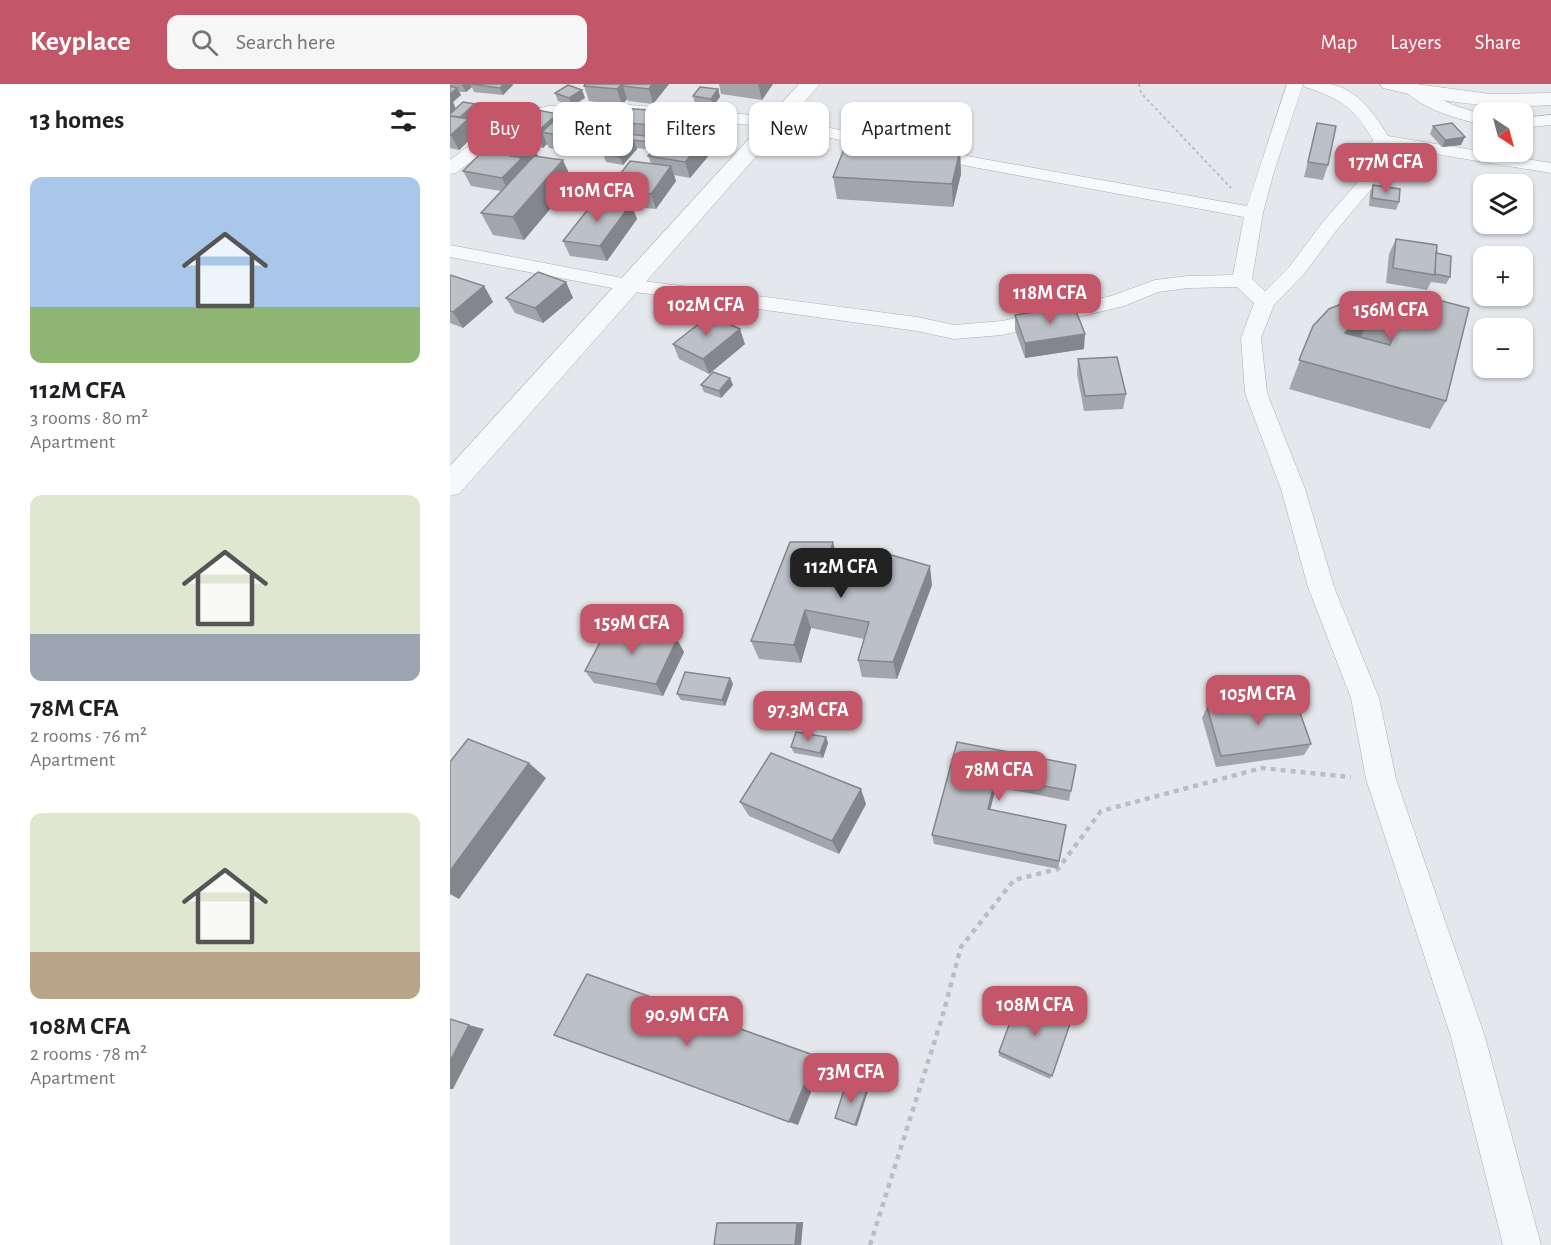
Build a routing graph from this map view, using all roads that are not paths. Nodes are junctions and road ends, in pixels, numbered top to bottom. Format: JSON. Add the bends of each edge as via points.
{"nodes":[{"id":1,"x":810,"y":84,"type":"edge"},
{"id":2,"x":1295,"y":84,"type":"edge"},
{"id":3,"x":1311,"y":84,"type":"edge"},
{"id":4,"x":1390,"y":84,"type":"edge"},
{"id":5,"x":1413,"y":90,"type":"junction"},
{"id":6,"x":1551,"y":99,"type":"edge"},
{"id":7,"x":794,"y":102,"type":"edge"},
{"id":8,"x":1473,"y":118,"type":"edge"},
{"id":9,"x":749,"y":120,"type":"edge"},
{"id":10,"x":1551,"y":120,"type":"edge"},
{"id":11,"x":1533,"y":122,"type":"edge"},
{"id":12,"x":829,"y":133,"type":"edge"},
{"id":13,"x":1382,"y":141,"type":"junction"},
{"id":14,"x":749,"y":152,"type":"edge"},
{"id":15,"x":1551,"y":168,"type":"edge"},
{"id":16,"x":450,"y":169,"type":"edge"},
{"id":17,"x":1254,"y":213,"type":"junction"},
{"id":18,"x":450,"y":251,"type":"edge"},
{"id":19,"x":1242,"y":281,"type":"junction"},
{"id":20,"x":627,"y":285,"type":"junction"},
{"id":21,"x":1265,"y":302,"type":"junction"},
{"id":22,"x":450,"y":485,"type":"edge"},
{"id":23,"x":1522,"y":1245,"type":"edge"}],
"edges":[{"from":1,"to":7,"type":"street"},
{"from":2,"to":17,"type":"street"},
{"from":3,"to":13,"type":"street","via":[[1335,92],[1366,113]]},
{"from":4,"to":5,"type":"street"},
{"from":5,"to":6,"type":"street","via":[[1480,100]]},
{"from":5,"to":8,"type":"street","via":[[1438,106]]},
{"from":9,"to":16,"type":"street","via":[[618,109],[549,111],[508,125]]},
{"from":10,"to":11,"type":"street"},
{"from":12,"to":17,"type":"street"},
{"from":13,"to":15,"type":"street"},
{"from":13,"to":21,"type":"street","via":[[1372,159],[1366,184],[1298,270]]},
{"from":14,"to":20,"type":"street"},
{"from":17,"to":19,"type":"street"},
{"from":18,"to":20,"type":"street"},
{"from":19,"to":20,"type":"street","via":[[1155,286],[1117,301],[1013,325],[954,332],[906,322]]},
{"from":19,"to":21,"type":"street"},
{"from":20,"to":22,"type":"street"},
{"from":21,"to":23,"type":"street","via":[[1251,338],[1256,393],[1293,489],[1321,586],[1365,698],[1382,780],[1468,1037]]}]}
